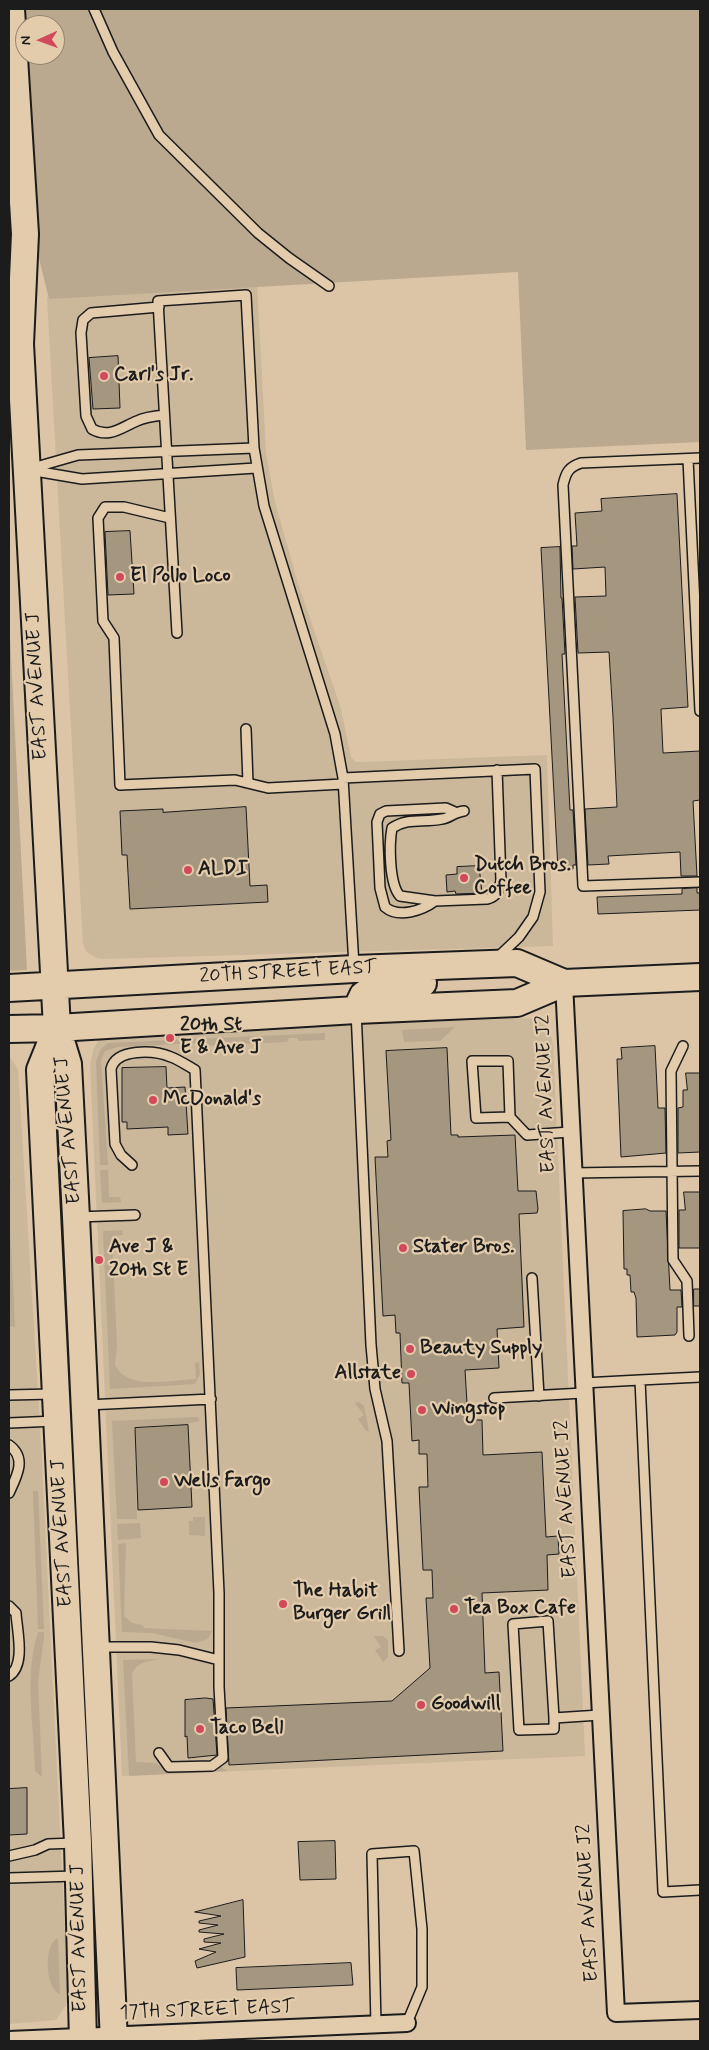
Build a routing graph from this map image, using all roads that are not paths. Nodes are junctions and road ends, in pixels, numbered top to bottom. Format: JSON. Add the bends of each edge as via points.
{"nodes":[{"id":1,"x":11,"y":9,"type":"edge"},
{"id":2,"x":94,"y":9,"type":"edge"},
{"id":3,"x":329,"y":286,"type":"dead end"},
{"id":4,"x":9,"y":297,"type":"edge"},
{"id":5,"x":159,"y":307,"type":"junction"},
{"id":6,"x":20,"y":344,"type":"junction"},
{"id":7,"x":164,"y":415,"type":"junction"},
{"id":8,"x":254,"y":448,"type":"junction"},
{"id":9,"x":166,"y":452,"type":"junction"},
{"id":10,"x":700,"y":458,"type":"edge"},
{"id":11,"x":688,"y":459,"type":"junction"},
{"id":12,"x":256,"y":468,"type":"junction"},
{"id":13,"x":17,"y":470,"type":"edge"},
{"id":14,"x":167,"y":473,"type":"junction"},
{"id":15,"x":170,"y":518,"type":"junction"},
{"id":16,"x":696,"y":520,"type":"edge"},
{"id":17,"x":177,"y":633,"type":"dead end"},
{"id":18,"x":700,"y":711,"type":"edge"},
{"id":19,"x":246,"y":729,"type":"dead end"},
{"id":20,"x":497,"y":770,"type":"junction"},
{"id":21,"x":343,"y":781,"type":"junction"},
{"id":22,"x":248,"y":783,"type":"junction"},
{"id":23,"x":700,"y":882,"type":"edge"},
{"id":24,"x":435,"y":901,"type":"junction"},
{"id":25,"x":484,"y":964,"type":"junction"},
{"id":26,"x":354,"y":969,"type":"junction"},
{"id":27,"x":700,"y":977,"type":"edge"},
{"id":28,"x":564,"y":983,"type":"junction"},
{"id":29,"x":54,"y":986,"type":"junction"},
{"id":30,"x":9,"y":988,"type":"edge"},
{"id":31,"x":356,"y":1010,"type":"junction"},
{"id":32,"x":57,"y":1028,"type":"junction"},
{"id":33,"x":9,"y":1029,"type":"edge"},
{"id":34,"x":683,"y":1046,"type":"dead end"},
{"id":35,"x":510,"y":1117,"type":"junction"},
{"id":36,"x":570,"y":1132,"type":"junction"},
{"id":37,"x":132,"y":1165,"type":"dead end"},
{"id":38,"x":672,"y":1171,"type":"junction"},
{"id":39,"x":700,"y":1171,"type":"edge"},
{"id":40,"x":572,"y":1173,"type":"junction"},
{"id":41,"x":135,"y":1215,"type":"dead end"},
{"id":42,"x":76,"y":1217,"type":"junction"},
{"id":43,"x":47,"y":1234,"type":"junction"},
{"id":44,"x":532,"y":1278,"type":"dead end"},
{"id":45,"x":689,"y":1336,"type":"dead end"},
{"id":46,"x":700,"y":1377,"type":"edge"},
{"id":47,"x":640,"y":1380,"type":"junction"},
{"id":48,"x":583,"y":1388,"type":"junction"},
{"id":49,"x":9,"y":1395,"type":"edge"},
{"id":50,"x":539,"y":1396,"type":"junction"},
{"id":51,"x":211,"y":1398,"type":"junction"},
{"id":52,"x":494,"y":1398,"type":"dead end"},
{"id":53,"x":86,"y":1405,"type":"junction"},
{"id":54,"x":57,"y":1410,"type":"junction"},
{"id":55,"x":9,"y":1423,"type":"edge"},
{"id":56,"x":9,"y":1445,"type":"edge"},
{"id":57,"x":9,"y":1493,"type":"edge"},
{"id":58,"x":9,"y":1606,"type":"edge"},
{"id":59,"x":97,"y":1647,"type":"junction"},
{"id":60,"x":399,"y":1651,"type":"dead end"},
{"id":61,"x":219,"y":1660,"type":"junction"},
{"id":62,"x":9,"y":1676,"type":"edge"},
{"id":63,"x":600,"y":1715,"type":"junction"},
{"id":64,"x":554,"y":1718,"type":"junction"},
{"id":65,"x":159,"y":1754,"type":"dead end"},
{"id":66,"x":78,"y":1843,"type":"junction"},
{"id":67,"x":9,"y":1856,"type":"edge"},
{"id":68,"x":79,"y":1876,"type":"junction"},
{"id":69,"x":9,"y":1878,"type":"edge"},
{"id":70,"x":700,"y":1890,"type":"edge"},
{"id":71,"x":700,"y":2010,"type":"edge"},
{"id":72,"x":407,"y":2023,"type":"joint"},
{"id":73,"x":376,"y":2025,"type":"junction"},
{"id":74,"x":270,"y":2036,"type":"edge"},
{"id":75,"x":114,"y":2039,"type":"edge"},
{"id":76,"x":9,"y":2040,"type":"edge"},
{"id":77,"x":83,"y":2040,"type":"edge"}],
"edges":[{"from":1,"to":6,"type":"main road","name":"EAST AVENUE J","via":[[25,234]]},
{"from":2,"to":3,"type":"lane","via":[[113,52],[159,135],[258,233]]},
{"from":4,"to":6,"type":"main road","name":"EAST AVENUE J"},
{"from":5,"to":7,"type":"lane"},
{"from":5,"to":7,"type":"lane","via":[[91,313],[83,320],[81,333],[86,416],[92,429],[115,432],[136,421]]},
{"from":5,"to":8,"type":"lane","via":[[158,301],[246,296]]},
{"from":6,"to":13,"type":"main road","name":"EAST AVENUE J"},
{"from":7,"to":9,"type":"lane"},
{"from":8,"to":9,"type":"lane"},
{"from":8,"to":12,"type":"lane"},
{"from":9,"to":13,"type":"lane","via":[[78,455]]},
{"from":9,"to":14,"type":"lane"},
{"from":10,"to":11,"type":"lane"},
{"from":11,"to":16,"type":"lane"},
{"from":11,"to":23,"type":"lane","via":[[581,463],[571,466],[563,484],[583,886]]},
{"from":12,"to":14,"type":"lane"},
{"from":12,"to":21,"type":"lane","via":[[264,506],[335,734]]},
{"from":13,"to":14,"type":"lane","via":[[82,479]]},
{"from":13,"to":29,"type":"main road","name":"EAST AVENUE J"},
{"from":14,"to":15,"type":"lane"},
{"from":15,"to":17,"type":"lane"},
{"from":15,"to":22,"type":"lane","via":[[124,507],[104,507],[98,518],[103,621],[114,638],[120,785],[235,780]]},
{"from":16,"to":18,"type":"lane"},
{"from":19,"to":22,"type":"lane"},
{"from":20,"to":21,"type":"lane"},
{"from":20,"to":24,"type":"lane","via":[[499,891],[487,899]]},
{"from":20,"to":25,"type":"lane","via":[[535,768],[540,892],[533,917],[518,937]]},
{"from":21,"to":22,"type":"lane","via":[[268,788]]},
{"from":21,"to":26,"type":"lane"},
{"from":24,"to":24,"type":"lane","via":[[405,898],[395,890],[392,881],[392,828],[407,821],[444,819],[459,812],[446,808],[380,814],[377,822],[380,888],[385,907],[396,912],[414,912]]},
{"from":25,"to":26,"type":"main road","name":"20TH STREET EAST"},
{"from":25,"to":28,"type":"main road","name":"20TH STREET EAST","via":[[518,963]]},
{"from":25,"to":31,"type":"main road","via":[[455,981],[375,987],[363,996]]},
{"from":26,"to":29,"type":"main road","name":"20TH STREET EAST"},
{"from":27,"to":28,"type":"main road","name":"20TH STREET EAST"},
{"from":28,"to":31,"type":"main road","name":"20TH STREET EAST","via":[[517,1003]]},
{"from":28,"to":36,"type":"street","name":"EAST AVENUE J2"},
{"from":29,"to":30,"type":"main road","name":"20TH STREET EAST"},
{"from":29,"to":32,"type":"main road","name":"EAST AVENUE J"},
{"from":31,"to":32,"type":"main road","name":"20TH STREET EAST"},
{"from":31,"to":60,"type":"lane","via":[[371,1345],[375,1389],[387,1441]]},
{"from":32,"to":33,"type":"main road","name":"20TH STREET EAST"},
{"from":32,"to":42,"type":"main road","name":"EAST AVENUE J","via":[[68,1064]]},
{"from":32,"to":43,"type":"main road","name":"EAST AVENUE J","via":[[40,1070]]},
{"from":34,"to":38,"type":"lane","via":[[671,1071]]},
{"from":35,"to":35,"type":"lane","via":[[508,1061],[472,1062],[476,1118]]},
{"from":35,"to":36,"type":"lane","via":[[527,1134]]},
{"from":36,"to":40,"type":"street","name":"EAST AVENUE J2"},
{"from":37,"to":51,"type":"lane","via":[[115,1144],[113,1062],[128,1054],[170,1056],[196,1070]]},
{"from":38,"to":39,"type":"lane"},
{"from":38,"to":40,"type":"lane"},
{"from":38,"to":45,"type":"lane","via":[[673,1260],[687,1281]]},
{"from":40,"to":48,"type":"street","name":"EAST AVENUE J2"},
{"from":41,"to":42,"type":"lane"},
{"from":42,"to":53,"type":"main road","name":"EAST AVENUE J"},
{"from":43,"to":53,"type":"main road","via":[[60,1278],[68,1374],[78,1401]]},
{"from":43,"to":54,"type":"main road","name":"EAST AVENUE J"},
{"from":44,"to":50,"type":"lane"},
{"from":46,"to":47,"type":"lane"},
{"from":47,"to":48,"type":"lane"},
{"from":47,"to":70,"type":"lane","via":[[664,1892]]},
{"from":48,"to":50,"type":"lane"},
{"from":48,"to":63,"type":"street","name":"EAST AVENUE J2"},
{"from":49,"to":54,"type":"lane"},
{"from":50,"to":52,"type":"lane"},
{"from":51,"to":53,"type":"lane"},
{"from":51,"to":61,"type":"lane"},
{"from":53,"to":59,"type":"main road","name":"EAST AVENUE J"},
{"from":54,"to":55,"type":"lane"},
{"from":54,"to":59,"type":"main road","via":[[66,1423],[72,1454],[82,1603]]},
{"from":54,"to":66,"type":"main road","name":"EAST AVENUE J"},
{"from":56,"to":57,"type":"lane","via":[[18,1452],[20,1460]]},
{"from":58,"to":62,"type":"lane","via":[[16,1613],[18,1661]]},
{"from":59,"to":61,"type":"lane","via":[[151,1647]]},
{"from":59,"to":75,"type":"main road","name":"EAST AVENUE J"},
{"from":61,"to":65,"type":"lane","via":[[223,1758],[212,1766],[169,1767]]},
{"from":63,"to":64,"type":"lane"},
{"from":63,"to":71,"type":"street","name":"EAST AVENUE J2","via":[[616,2013]]},
{"from":64,"to":64,"type":"lane","via":[[548,1621],[513,1624],[519,1730],[554,1729]]},
{"from":66,"to":67,"type":"lane","via":[[48,1844]]},
{"from":66,"to":68,"type":"main road","name":"EAST AVENUE J"},
{"from":68,"to":69,"type":"lane"},
{"from":68,"to":77,"type":"main road","name":"EAST AVENUE J"},
{"from":72,"to":73,"type":"street","name":"17TH STREET EAST"},
{"from":72,"to":73,"type":"lane","via":[[422,1987],[422,1929],[414,1851],[372,1854]]},
{"from":73,"to":74,"type":"street","name":"17TH STREET EAST"},
{"from":74,"to":75,"type":"street","name":"17TH STREET EAST"},
{"from":75,"to":77,"type":"street","name":"17TH STREET EAST"},
{"from":76,"to":77,"type":"street","name":"17TH STREET EAST"}]}
